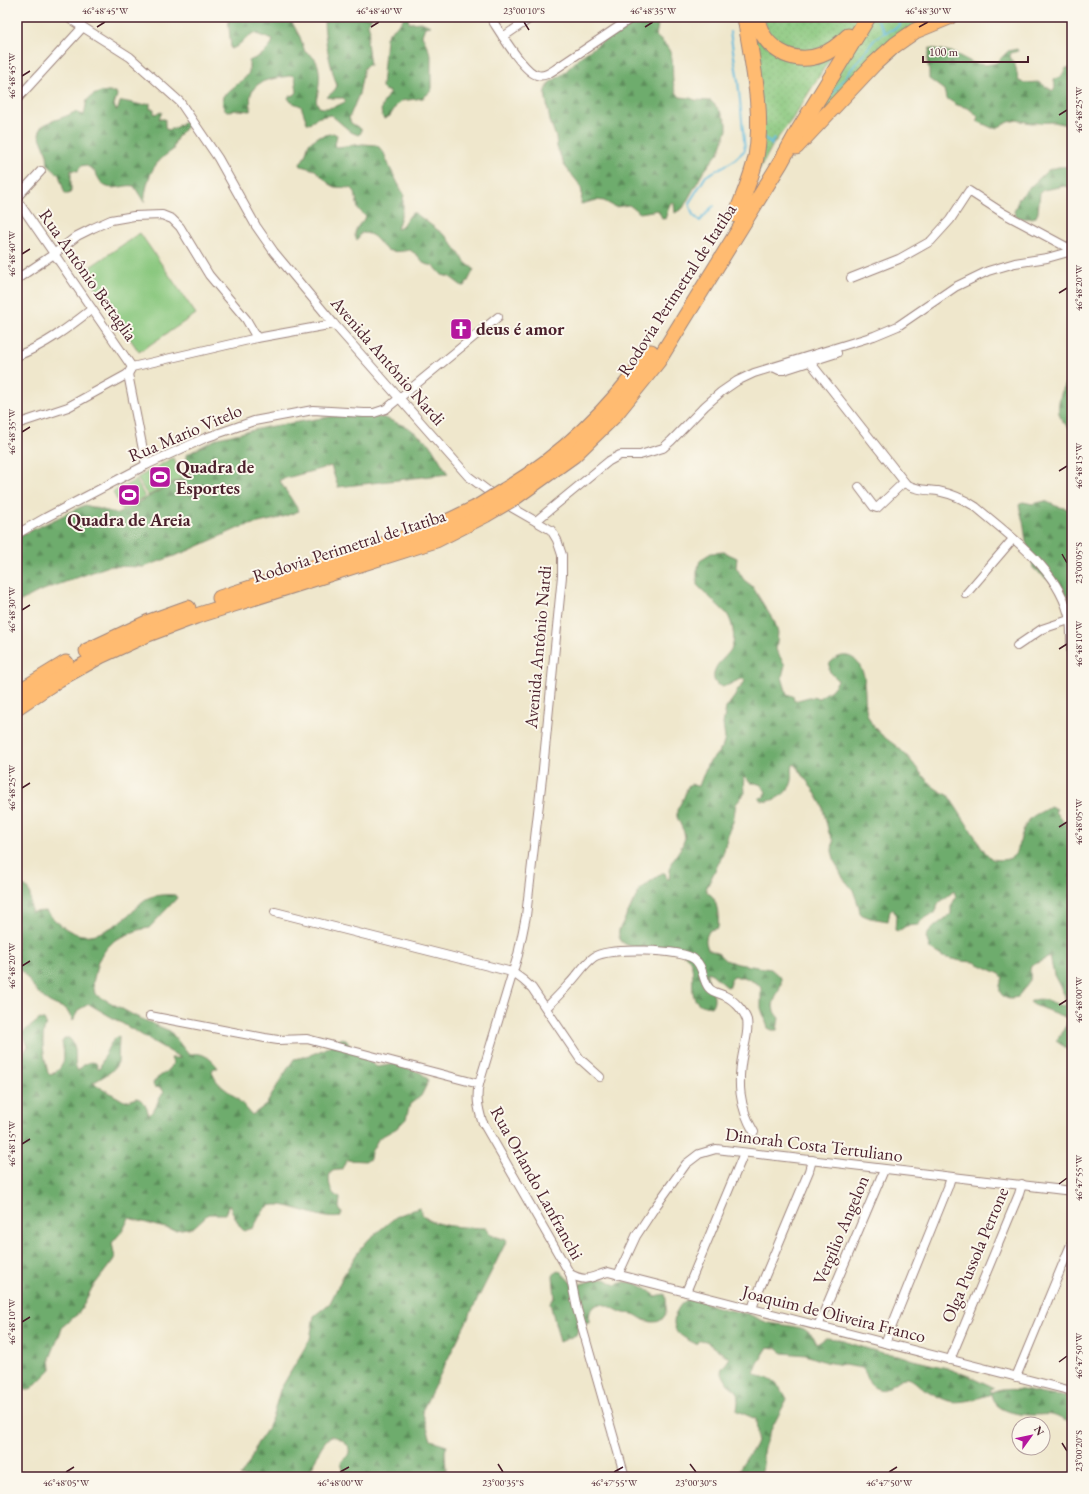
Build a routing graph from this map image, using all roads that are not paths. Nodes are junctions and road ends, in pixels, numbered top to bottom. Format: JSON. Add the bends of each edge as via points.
{"nodes":[{"id":1,"x":67,"y":17,"type":"edge"},
{"id":2,"x":490,"y":17,"type":"edge"},
{"id":3,"x":532,"y":17,"type":"edge"},
{"id":4,"x":634,"y":17,"type":"edge"},
{"id":5,"x":745,"y":17,"type":"edge"},
{"id":6,"x":757,"y":17,"type":"edge"},
{"id":7,"x":860,"y":17,"type":"edge"},
{"id":8,"x":868,"y":17,"type":"edge"},
{"id":9,"x":949,"y":17,"type":"edge"},
{"id":10,"x":82,"y":28,"type":"junction"},
{"id":11,"x":851,"y":35,"type":"junction"},
{"id":12,"x":503,"y":37,"type":"junction"},
{"id":13,"x":17,"y":99,"type":"edge"},
{"id":14,"x":781,"y":162,"type":"junction"},
{"id":15,"x":41,"y":171,"type":"dead end"},
{"id":16,"x":17,"y":197,"type":"edge"},
{"id":17,"x":17,"y":200,"type":"edge"},
{"id":18,"x":736,"y":215,"type":"junction"},
{"id":19,"x":1072,"y":250,"type":"edge"},
{"id":20,"x":54,"y":254,"type":"junction"},
{"id":21,"x":851,"y":278,"type":"dead end"},
{"id":22,"x":17,"y":279,"type":"edge"},
{"id":23,"x":92,"y":309,"type":"junction"},
{"id":24,"x":498,"y":316,"type":"dead end"},
{"id":25,"x":334,"y":324,"type":"junction"},
{"id":26,"x":257,"y":338,"type":"junction"},
{"id":27,"x":845,"y":345,"type":"junction"},
{"id":28,"x":17,"y":356,"type":"edge"},
{"id":29,"x":810,"y":362,"type":"junction"},
{"id":30,"x":773,"y":367,"type":"junction"},
{"id":31,"x":130,"y":371,"type":"junction"},
{"id":32,"x":399,"y":399,"type":"junction"},
{"id":33,"x":17,"y":424,"type":"edge"},
{"id":34,"x":146,"y":466,"type":"junction"},
{"id":35,"x":904,"y":482,"type":"junction"},
{"id":36,"x":859,"y":487,"type":"dead end"},
{"id":37,"x":510,"y":494,"type":"junction"},
{"id":38,"x":480,"y":511,"type":"junction"},
{"id":39,"x":536,"y":521,"type":"junction"},
{"id":40,"x":17,"y":534,"type":"edge"},
{"id":41,"x":1013,"y":539,"type":"junction"},
{"id":42,"x":966,"y":594,"type":"dead end"},
{"id":43,"x":1070,"y":620,"type":"junction"},
{"id":44,"x":1017,"y":646,"type":"dead end"},
{"id":45,"x":1072,"y":660,"type":"edge"},
{"id":46,"x":17,"y":693,"type":"edge"},
{"id":47,"x":17,"y":707,"type":"edge"},
{"id":48,"x":275,"y":912,"type":"dead end"},
{"id":49,"x":512,"y":972,"type":"junction"},
{"id":50,"x":546,"y":1008,"type":"junction"},
{"id":51,"x":150,"y":1016,"type":"dead end"},
{"id":52,"x":600,"y":1077,"type":"dead end"},
{"id":53,"x":479,"y":1084,"type":"junction"},
{"id":54,"x":477,"y":1106,"type":"joint"},
{"id":55,"x":754,"y":1132,"type":"dead end"},
{"id":56,"x":744,"y":1153,"type":"junction"},
{"id":57,"x":812,"y":1160,"type":"junction"},
{"id":58,"x":884,"y":1170,"type":"junction"},
{"id":59,"x":951,"y":1177,"type":"junction"},
{"id":60,"x":1022,"y":1184,"type":"junction"},
{"id":61,"x":1072,"y":1191,"type":"edge"},
{"id":62,"x":1072,"y":1242,"type":"edge"},
{"id":63,"x":570,"y":1274,"type":"junction"},
{"id":64,"x":618,"y":1275,"type":"junction"},
{"id":65,"x":686,"y":1292,"type":"junction"},
{"id":66,"x":752,"y":1309,"type":"junction"},
{"id":67,"x":818,"y":1326,"type":"junction"},
{"id":68,"x":885,"y":1343,"type":"junction"},
{"id":69,"x":950,"y":1360,"type":"junction"},
{"id":70,"x":1016,"y":1377,"type":"junction"},
{"id":71,"x":1072,"y":1390,"type":"edge"},
{"id":72,"x":624,"y":1477,"type":"edge"}],
"edges":[{"from":1,"to":10,"type":"street","name":"Avenida Antônio Nardi"},
{"from":2,"to":12,"type":"street"},
{"from":3,"to":12,"type":"street"},
{"from":4,"to":12,"type":"street","via":[[557,68],[538,76],[523,66]]},
{"from":5,"to":18,"type":"highway","via":[[757,102],[758,142],[751,176]]},
{"from":6,"to":11,"type":"highway","via":[[760,30],[768,42],[778,51],[797,58],[820,56]]},
{"from":7,"to":11,"type":"highway","name":"Rodovia Perimetral de Itatiba"},
{"from":8,"to":11,"type":"highway","name":"Rodovia Perimetral de Itatiba"},
{"from":9,"to":14,"type":"highway","via":[[916,31],[889,50]]},
{"from":10,"to":13,"type":"street"},
{"from":10,"to":25,"type":"street","name":"Avenida Antônio Nardi","via":[[130,58],[180,102],[218,158],[256,226]]},
{"from":11,"to":14,"type":"highway","name":"Rodovia Perimetral de Itatiba"},
{"from":11,"to":18,"type":"highway","name":"Rodovia Perimetral de Itatiba"},
{"from":14,"to":37,"type":"highway","name":"Rodovia Perimetral de Itatiba","via":[[658,361],[613,417],[574,455]]},
{"from":15,"to":16,"type":"street"},
{"from":17,"to":20,"type":"street","name":"Rua Antônio Bertaglia"},
{"from":18,"to":37,"type":"highway","name":"Rodovia Perimetral de Itatiba","via":[[651,352],[628,382],[589,427],[528,476]]},
{"from":19,"to":21,"type":"street","via":[[1003,213],[969,191],[950,220],[931,241],[900,259]]},
{"from":19,"to":27,"type":"street","via":[[988,271],[955,287],[898,326]]},
{"from":20,"to":22,"type":"street"},
{"from":20,"to":23,"type":"street","name":"Rua Antônio Bertaglia"},
{"from":20,"to":26,"type":"street","via":[[77,236],[111,220],[155,214],[172,219],[180,227],[209,275],[246,320]]},
{"from":23,"to":28,"type":"street","via":[[34,350]]},
{"from":23,"to":31,"type":"street","name":"Rua Antônio Bertaglia"},
{"from":24,"to":32,"type":"street","name":"Rua Mario Vitelo"},
{"from":25,"to":26,"type":"street"},
{"from":25,"to":32,"type":"street","name":"Avenida Antônio Nardi"},
{"from":26,"to":31,"type":"street"},
{"from":27,"to":29,"type":"street","via":[[837,353]]},
{"from":27,"to":30,"type":"street"},
{"from":29,"to":30,"type":"street","via":[[784,370]]},
{"from":29,"to":35,"type":"street"},
{"from":30,"to":39,"type":"street","via":[[736,381],[721,392],[663,448],[640,455],[620,455],[609,461]]},
{"from":31,"to":33,"type":"street","via":[[68,407]]},
{"from":31,"to":34,"type":"street"},
{"from":32,"to":34,"type":"street","name":"Rua Mario Vitelo","via":[[386,409],[374,413],[313,410],[254,421],[204,438]]},
{"from":32,"to":39,"type":"street","name":"Avenida Antônio Nardi","via":[[468,476],[504,503]]},
{"from":34,"to":40,"type":"street","name":"Rua Mario Vitelo"},
{"from":35,"to":36,"type":"street","via":[[877,508]]},
{"from":35,"to":41,"type":"street","via":[[912,488],[946,493],[965,500]]},
{"from":37,"to":38,"type":"highway","name":"Rodovia Perimetral de Itatiba","bridge":true},
{"from":38,"to":46,"type":"highway","name":"Rodovia Perimetral de Itatiba","via":[[149,622],[96,647]]},
{"from":38,"to":47,"type":"highway","name":"Rodovia Perimetral de Itatiba","via":[[436,540],[196,616],[148,634],[100,656]]},
{"from":39,"to":49,"type":"street","name":"Avenida Antônio Nardi","via":[[551,530],[557,540],[562,555],[562,576],[527,909]]},
{"from":41,"to":42,"type":"street"},
{"from":41,"to":43,"type":"street","via":[[1032,556],[1051,580]]},
{"from":43,"to":44,"type":"street","via":[[1042,629]]},
{"from":43,"to":45,"type":"street"},
{"from":48,"to":49,"type":"street"},
{"from":49,"to":50,"type":"street","via":[[532,988]]},
{"from":49,"to":53,"type":"street","name":"Avenida Antônio Nardi"},
{"from":50,"to":52,"type":"street","via":[[580,1059]]},
{"from":50,"to":55,"type":"street","via":[[594,957],[603,953],[662,951],[695,959],[710,990],[734,1002],[747,1021],[739,1083],[746,1119]]},
{"from":51,"to":53,"type":"street","via":[[278,1040],[307,1039]]},
{"from":53,"to":54,"type":"street","name":"Avenida Antônio Nardi"},
{"from":54,"to":63,"type":"street","name":"Rua Orlando Lanfranchi","via":[[488,1133]]},
{"from":56,"to":57,"type":"street","name":"Dinorah Costa Tertuliano"},
{"from":56,"to":64,"type":"street","name":"Dinorah Costa Tertuliano","via":[[716,1149],[699,1154],[686,1164],[636,1236]]},
{"from":56,"to":65,"type":"street"},
{"from":57,"to":58,"type":"street","name":"Dinorah Costa Tertuliano"},
{"from":57,"to":66,"type":"street"},
{"from":58,"to":59,"type":"street","name":"Dinorah Costa Tertuliano"},
{"from":58,"to":67,"type":"street","name":"Vergilio Angelon"},
{"from":59,"to":60,"type":"street","name":"Dinorah Costa Tertuliano"},
{"from":59,"to":68,"type":"street"},
{"from":60,"to":61,"type":"street","name":"Dinorah Costa Tertuliano"},
{"from":60,"to":69,"type":"street","name":"Olga Pussola Perrone"},
{"from":62,"to":70,"type":"street"},
{"from":63,"to":64,"type":"street","name":"Joaquim de Oliveira Franco","via":[[584,1280],[608,1272]]},
{"from":63,"to":72,"type":"street","name":"Rua Orlando Lanfranchi","via":[[577,1309]]},
{"from":64,"to":65,"type":"street","name":"Joaquim de Oliveira Franco"},
{"from":65,"to":66,"type":"street","name":"Joaquim de Oliveira Franco"},
{"from":66,"to":67,"type":"street","name":"Joaquim de Oliveira Franco"},
{"from":67,"to":68,"type":"street","name":"Joaquim de Oliveira Franco"},
{"from":68,"to":69,"type":"street","name":"Joaquim de Oliveira Franco"},
{"from":69,"to":70,"type":"street","name":"Joaquim de Oliveira Franco"},
{"from":70,"to":71,"type":"street","name":"Joaquim de Oliveira Franco"}]}
